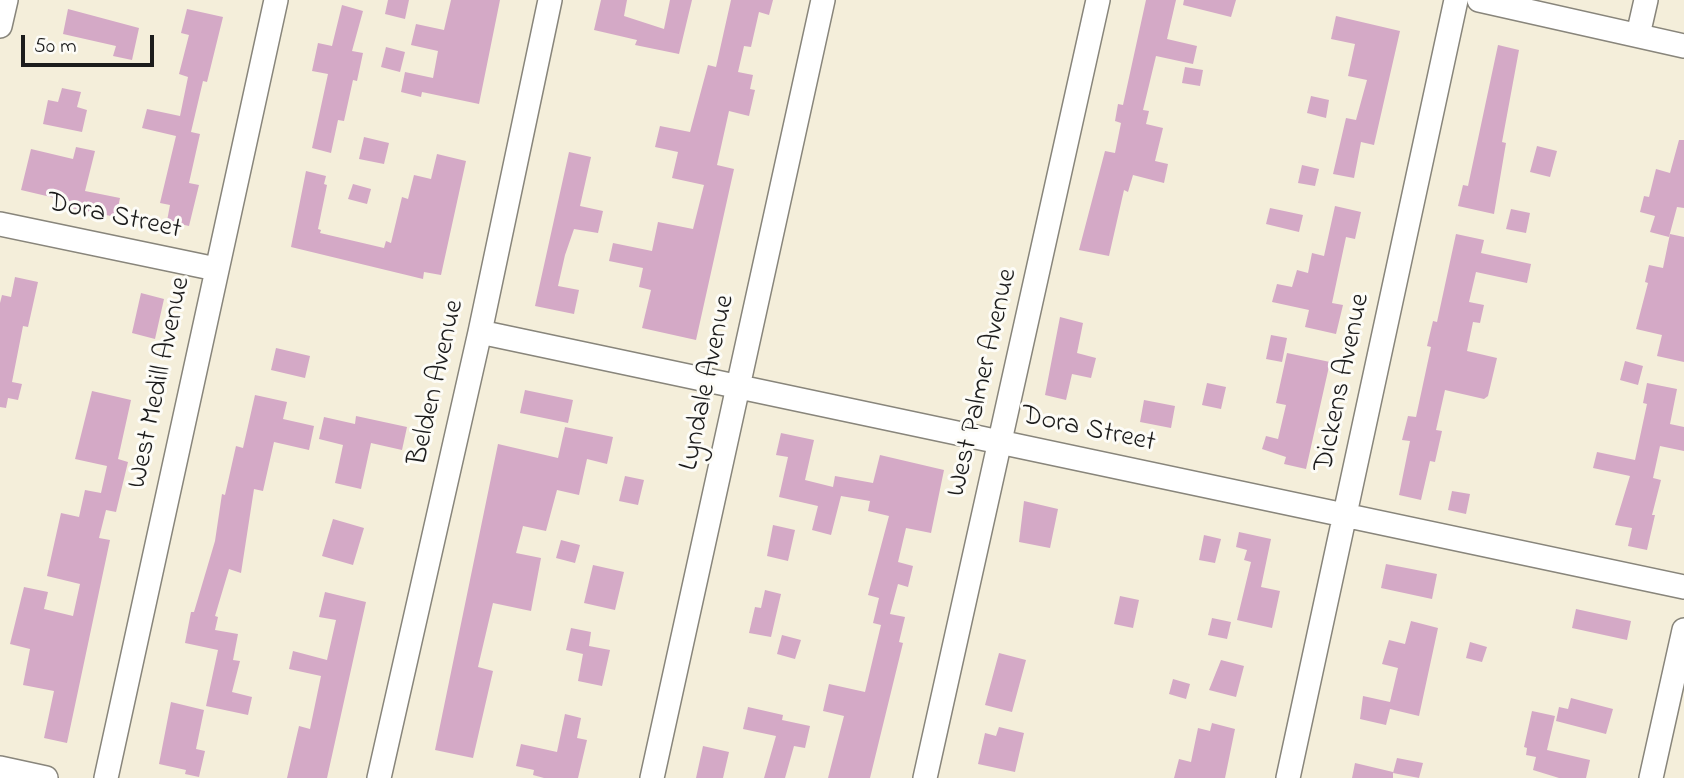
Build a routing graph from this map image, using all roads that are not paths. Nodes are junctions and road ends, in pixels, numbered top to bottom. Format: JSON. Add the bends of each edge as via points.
{"nodes":[{"id":1,"x":6,"y":0,"type":"edge"},
{"id":2,"x":276,"y":0,"type":"edge"},
{"id":3,"x":550,"y":0,"type":"edge"},
{"id":4,"x":823,"y":0,"type":"edge"},
{"id":5,"x":1098,"y":0,"type":"edge"},
{"id":6,"x":1456,"y":0,"type":"edge"},
{"id":7,"x":1479,"y":0,"type":"edge"},
{"id":8,"x":1646,"y":0,"type":"edge"},
{"id":9,"x":0,"y":26,"type":"edge"},
{"id":10,"x":1638,"y":36,"type":"junction"},
{"id":11,"x":1684,"y":46,"type":"edge"},
{"id":12,"x":0,"y":224,"type":"edge"},
{"id":13,"x":216,"y":269,"type":"junction"},
{"id":14,"x":480,"y":332,"type":"junction"},
{"id":15,"x":739,"y":387,"type":"junction"},
{"id":16,"x":1002,"y":443,"type":"junction"},
{"id":17,"x":1346,"y":516,"type":"junction"},
{"id":18,"x":1684,"y":587,"type":"edge"},
{"id":19,"x":1684,"y":630,"type":"edge"},
{"id":20,"x":0,"y":768,"type":"edge"},
{"id":21,"x":46,"y":778,"type":"edge"},
{"id":22,"x":106,"y":778,"type":"edge"},
{"id":23,"x":379,"y":778,"type":"edge"},
{"id":24,"x":652,"y":778,"type":"edge"},
{"id":25,"x":925,"y":778,"type":"edge"},
{"id":26,"x":1288,"y":778,"type":"edge"},
{"id":27,"x":1651,"y":778,"type":"edge"}],
"edges":[{"from":1,"to":9,"type":"street"},
{"from":2,"to":13,"type":"street","name":"West Medill Avenue"},
{"from":3,"to":14,"type":"street","name":"Belden Avenue"},
{"from":4,"to":15,"type":"street","name":"Lyndale Avenue"},
{"from":5,"to":16,"type":"street","name":"West Palmer Avenue"},
{"from":6,"to":17,"type":"street","name":"Dickens Avenue"},
{"from":7,"to":10,"type":"street"},
{"from":8,"to":10,"type":"street"},
{"from":10,"to":11,"type":"street"},
{"from":12,"to":13,"type":"street","name":"Dora Street"},
{"from":13,"to":22,"type":"street","name":"West Medill Avenue"},
{"from":14,"to":15,"type":"street","name":"Dora Street"},
{"from":14,"to":23,"type":"street","name":"Belden Avenue"},
{"from":15,"to":16,"type":"street","name":"Dora Street"},
{"from":15,"to":24,"type":"street","name":"Lyndale Avenue"},
{"from":16,"to":17,"type":"street","name":"Dora Street"},
{"from":16,"to":25,"type":"street","name":"West Palmer Avenue"},
{"from":17,"to":18,"type":"street","name":"Dora Street"},
{"from":17,"to":26,"type":"street","name":"Dickens Avenue"},
{"from":19,"to":27,"type":"street"},
{"from":20,"to":21,"type":"street"}]}
